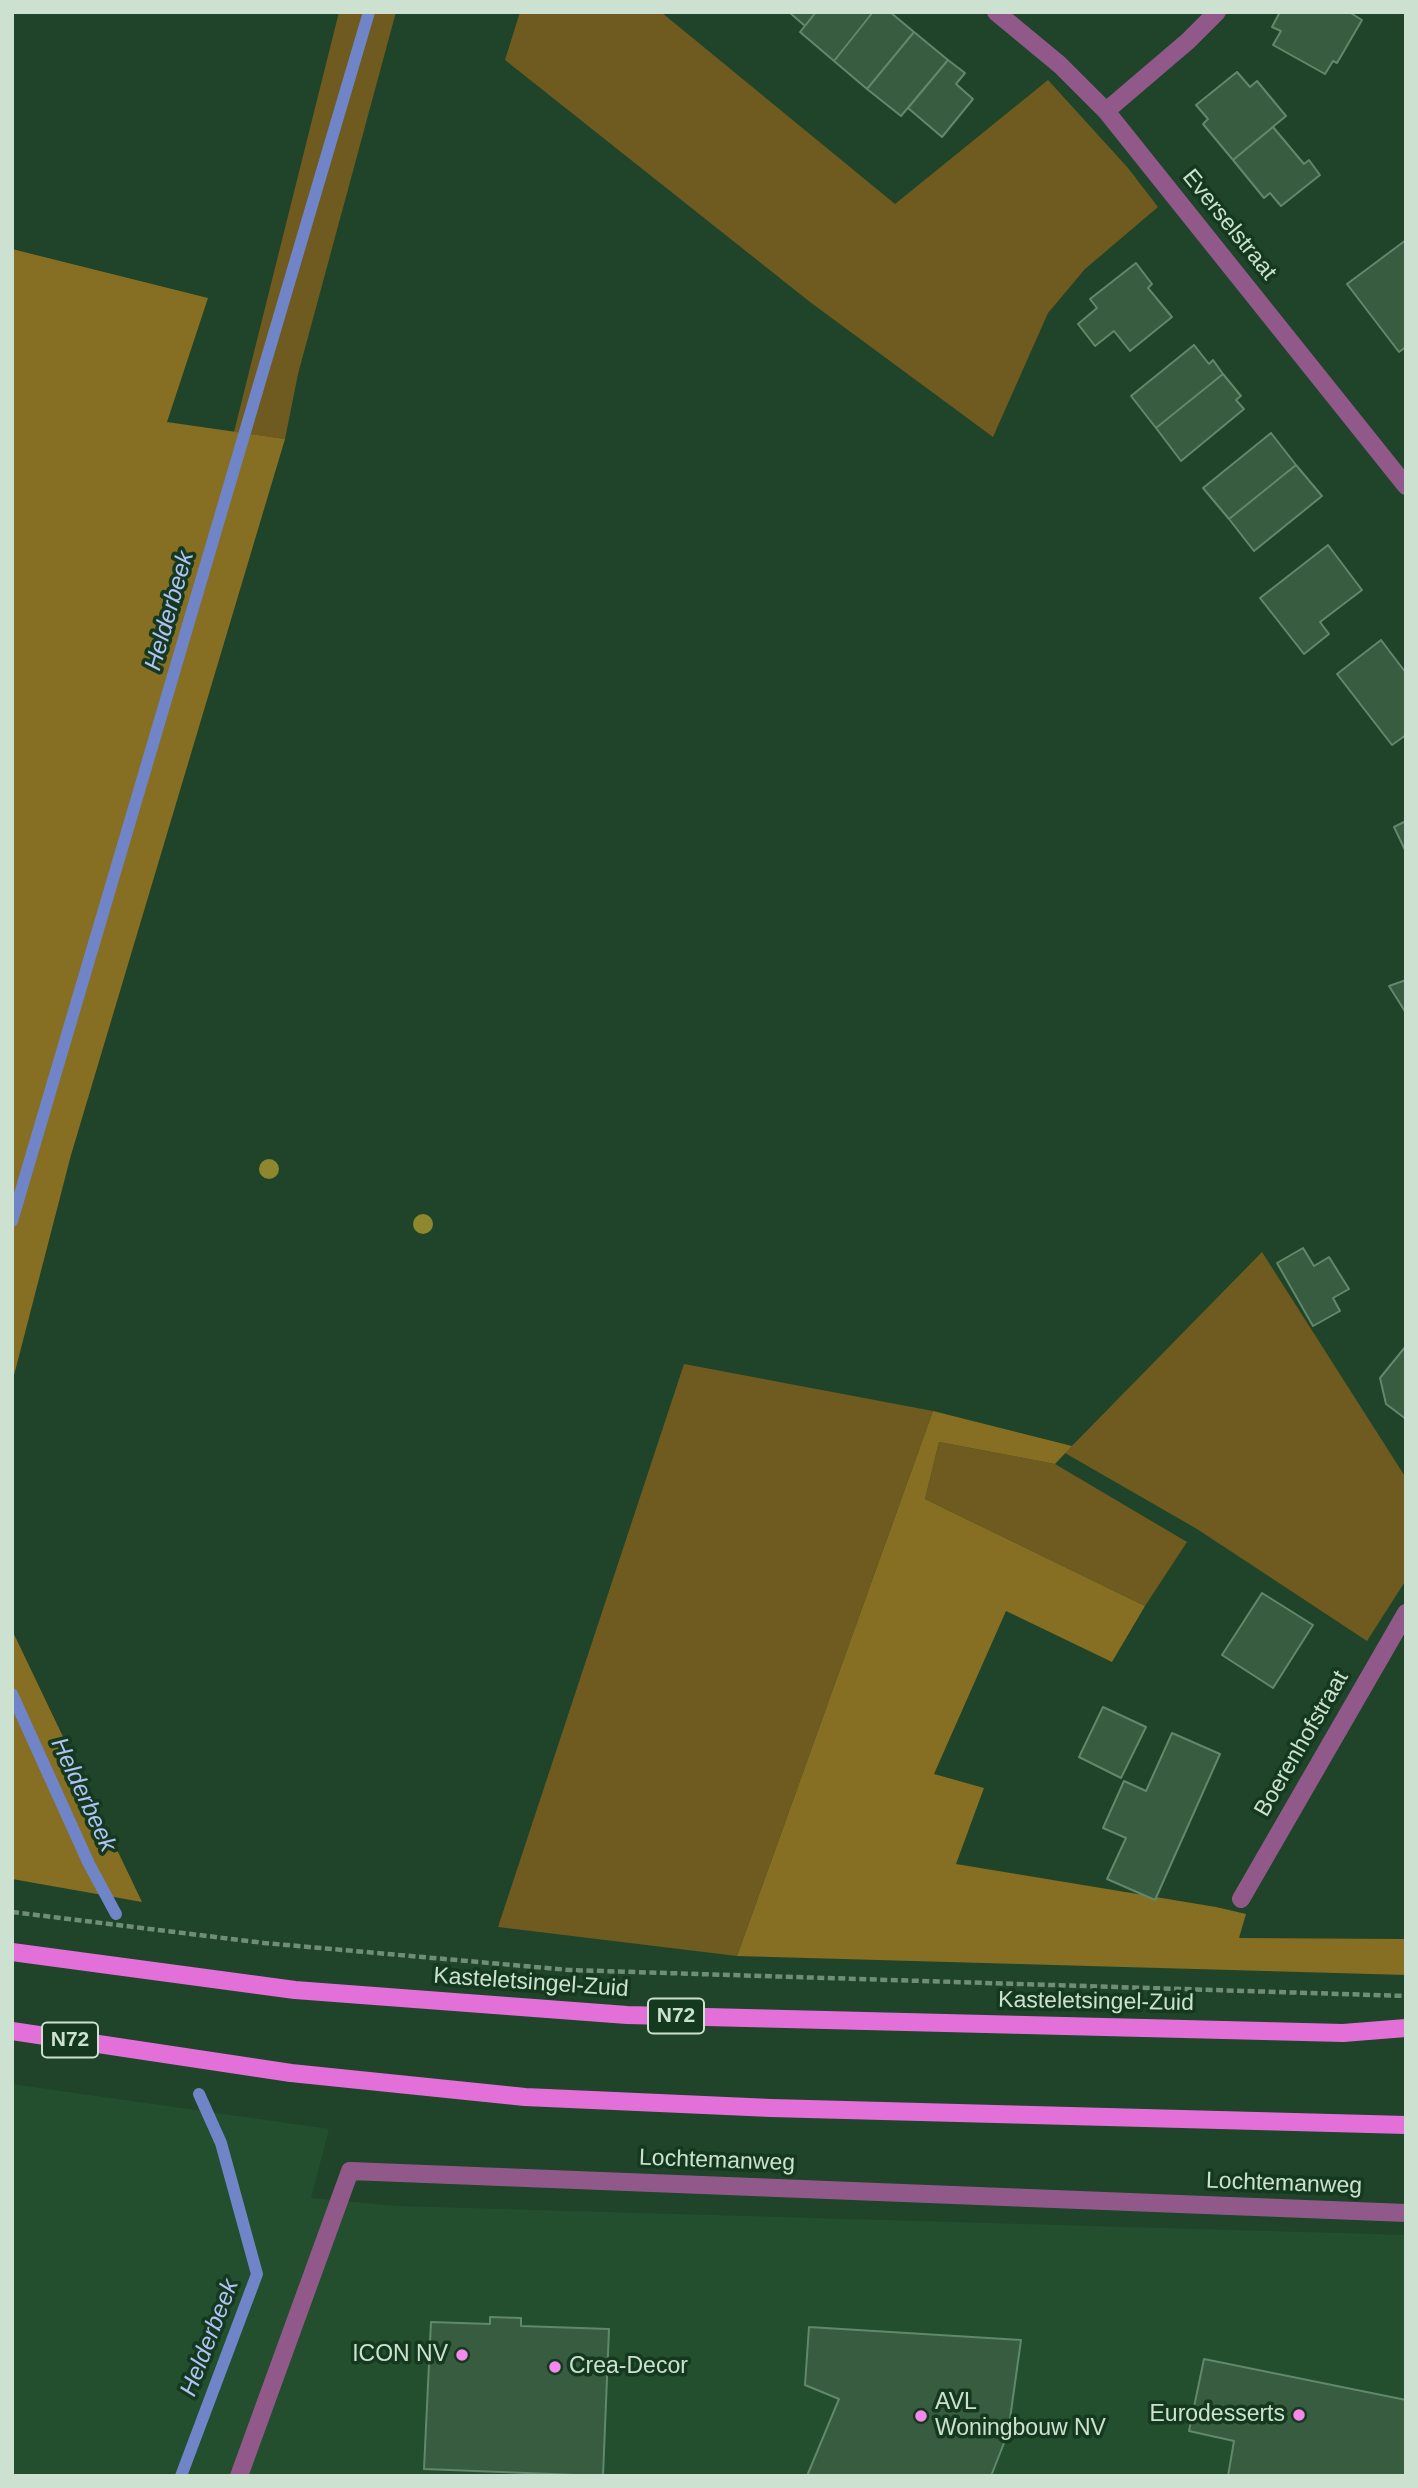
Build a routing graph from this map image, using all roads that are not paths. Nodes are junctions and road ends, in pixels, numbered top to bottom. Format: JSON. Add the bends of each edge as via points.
{"nodes":[{"id":1,"x":996,"y":12,"type":"edge"},
{"id":2,"x":1217,"y":12,"type":"edge"},
{"id":3,"x":1106,"y":111,"type":"junction"},
{"id":4,"x":1406,"y":486,"type":"edge"},
{"id":5,"x":1406,"y":1613,"type":"edge"},
{"id":6,"x":1241,"y":1899,"type":"dead end"},
{"id":7,"x":12,"y":1952,"type":"edge"},
{"id":8,"x":1406,"y":2028,"type":"edge"},
{"id":9,"x":12,"y":2031,"type":"edge"},
{"id":10,"x":1406,"y":2125,"type":"edge"},
{"id":11,"x":1406,"y":2213,"type":"edge"},
{"id":12,"x":239,"y":2476,"type":"edge"}],
"edges":[{"from":1,"to":3,"type":"street","name":"Everselstraat"},
{"from":2,"to":3,"type":"street"},
{"from":3,"to":4,"type":"street","name":"Everselstraat"},
{"from":5,"to":6,"type":"street","name":"Boerenhofstraat"},
{"from":7,"to":8,"type":"main road","name":"Kasteletsingel-Zuid","number":"N72","via":[[295,1990],[627,2015],[1343,2033]]},
{"from":9,"to":10,"type":"main road","number":"N72","via":[[290,2073],[524,2097]]},
{"from":11,"to":12,"type":"street","name":"Lochtemanweg","via":[[350,2171]]}]}
